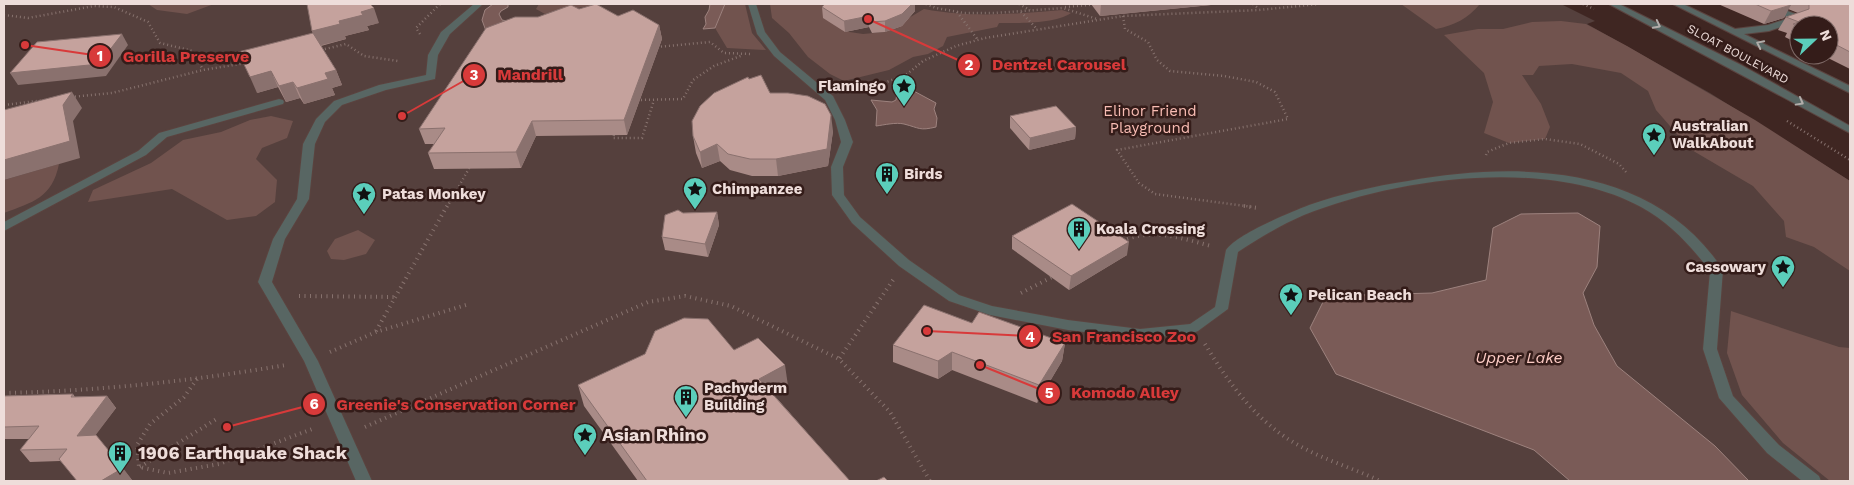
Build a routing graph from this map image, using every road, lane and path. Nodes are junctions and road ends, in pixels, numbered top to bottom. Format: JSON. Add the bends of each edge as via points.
{"nodes":[{"id":1,"x":97,"y":4,"type":"edge"},
{"id":2,"x":479,"y":4,"type":"edge"},
{"id":3,"x":752,"y":4,"type":"edge"},
{"id":4,"x":926,"y":4,"type":"edge"},
{"id":5,"x":1019,"y":4,"type":"edge"},
{"id":6,"x":1099,"y":4,"type":"edge"},
{"id":7,"x":1253,"y":4,"type":"edge"},
{"id":8,"x":1319,"y":4,"type":"edge"},
{"id":9,"x":1613,"y":4,"type":"edge"},
{"id":10,"x":1677,"y":4,"type":"edge"},
{"id":11,"x":1762,"y":4,"type":"edge"},
{"id":12,"x":94,"y":6,"type":"junction"},
{"id":13,"x":1063,"y":8,"type":"junction"},
{"id":14,"x":1031,"y":10,"type":"junction"},
{"id":15,"x":1259,"y":10,"type":"junction"},
{"id":16,"x":1021,"y":11,"type":"junction"},
{"id":17,"x":956,"y":12,"type":"junction"},
{"id":18,"x":4,"y":15,"type":"edge"},
{"id":19,"x":1123,"y":16,"type":"junction"},
{"id":20,"x":1097,"y":18,"type":"junction"},
{"id":21,"x":1037,"y":29,"type":"junction"},
{"id":22,"x":1735,"y":32,"type":"junction"},
{"id":23,"x":978,"y":40,"type":"junction"},
{"id":24,"x":651,"y":44,"type":"edge"},
{"id":25,"x":318,"y":50,"type":"edge"},
{"id":26,"x":744,"y":54,"type":"junction"},
{"id":27,"x":777,"y":54,"type":"junction"},
{"id":28,"x":433,"y":55,"type":"junction"},
{"id":29,"x":250,"y":63,"type":"edge"},
{"id":30,"x":203,"y":70,"type":"junction"},
{"id":31,"x":1850,"y":90,"type":"edge"},
{"id":32,"x":65,"y":98,"type":"edge"},
{"id":33,"x":829,"y":98,"type":"junction"},
{"id":34,"x":48,"y":100,"type":"edge"},
{"id":35,"x":654,"y":100,"type":"junction"},
{"id":36,"x":630,"y":101,"type":"edge"},
{"id":37,"x":279,"y":102,"type":"edge"},
{"id":38,"x":4,"y":106,"type":"edge"},
{"id":39,"x":615,"y":129,"type":"edge"},
{"id":40,"x":1850,"y":130,"type":"edge"},
{"id":41,"x":475,"y":159,"type":"edge"},
{"id":42,"x":1482,"y":173,"type":"junction"},
{"id":43,"x":1639,"y":201,"type":"junction"},
{"id":44,"x":1296,"y":213,"type":"junction"},
{"id":45,"x":4,"y":227,"type":"edge"},
{"id":46,"x":1119,"y":242,"type":"edge"},
{"id":47,"x":1232,"y":250,"type":"junction"},
{"id":48,"x":904,"y":263,"type":"junction"},
{"id":49,"x":273,"y":295,"type":"junction"},
{"id":50,"x":396,"y":297,"type":"junction"},
{"id":51,"x":466,"y":305,"type":"dead end"},
{"id":52,"x":1193,"y":328,"type":"junction"},
{"id":53,"x":376,"y":332,"type":"junction"},
{"id":54,"x":838,"y":360,"type":"junction"},
{"id":55,"x":311,"y":361,"type":"junction"},
{"id":56,"x":197,"y":379,"type":"junction"},
{"id":57,"x":4,"y":392,"type":"edge"},
{"id":58,"x":218,"y":418,"type":"dead end"},
{"id":59,"x":337,"y":420,"type":"junction"},
{"id":60,"x":344,"y":436,"type":"junction"},
{"id":61,"x":140,"y":467,"type":"junction"},
{"id":62,"x":364,"y":481,"type":"edge"},
{"id":63,"x":930,"y":481,"type":"edge"},
{"id":64,"x":1380,"y":481,"type":"edge"},
{"id":65,"x":1813,"y":481,"type":"edge"}],
"edges":[{"from":1,"to":12,"type":"path"},
{"from":2,"to":28,"type":"street","via":[[446,32]]},
{"from":3,"to":27,"type":"street","via":[[760,32]]},
{"from":4,"to":17,"type":"path"},
{"from":5,"to":14,"type":"path"},
{"from":6,"to":13,"type":"path"},
{"from":7,"to":15,"type":"path"},
{"from":8,"to":15,"type":"path"},
{"from":9,"to":40,"type":"street","name":"SLOAT BOULEVARD","one_way":true,"via":[[1739,68]]},
{"from":10,"to":22,"type":"street","name":"SLOAT BOULEVARD"},
{"from":11,"to":22,"type":"street","via":[[1798,18],[1768,28]]},
{"from":12,"to":18,"type":"path","via":[[28,18]]},
{"from":12,"to":30,"type":"path","via":[[114,7],[148,22],[160,43],[193,51]]},
{"from":13,"to":14,"type":"path"},
{"from":13,"to":20,"type":"path"},
{"from":14,"to":16,"type":"path"},
{"from":15,"to":19,"type":"path"},
{"from":16,"to":17,"type":"path"},
{"from":16,"to":21,"type":"path"},
{"from":17,"to":23,"type":"path"},
{"from":19,"to":20,"type":"path"},
{"from":19,"to":44,"type":"path","via":[[1125,28],[1148,42],[1157,60],[1170,71],[1256,82],[1275,92],[1288,119],[1117,150],[1140,183],[1155,194]]},
{"from":20,"to":21,"type":"path"},
{"from":21,"to":23,"type":"path"},
{"from":31,"to":22,"type":"street","name":"SLOAT BOULEVARD","one_way":true},
{"from":23,"to":33,"type":"path","via":[[923,61],[908,74]]},
{"from":24,"to":26,"type":"path","via":[[659,48],[710,42],[724,53]]},
{"from":25,"to":28,"type":"path","via":[[346,44],[364,56],[395,62]]},
{"from":26,"to":27,"type":"path"},
{"from":26,"to":35,"type":"path","via":[[714,66],[693,80],[683,99]]},
{"from":27,"to":33,"type":"street"},
{"from":28,"to":49,"type":"street","via":[[430,77],[383,87],[338,103],[320,121],[309,144],[303,199],[279,239],[265,282]]},
{"from":29,"to":30,"type":"path"},
{"from":30,"to":32,"type":"path","via":[[112,93]]},
{"from":33,"to":48,"type":"street","via":[[847,142],[837,167],[838,195],[856,220]]},
{"from":34,"to":38,"type":"path"},
{"from":35,"to":36,"type":"path"},
{"from":35,"to":39,"type":"path","via":[[642,138],[613,138]]},
{"from":37,"to":45,"type":"street","via":[[162,135],[142,153]]},
{"from":41,"to":50,"type":"path"},
{"from":42,"to":43,"type":"street","via":[[1538,173],[1591,182]]},
{"from":42,"to":43,"type":"path","via":[[1487,152],[1509,143],[1544,139],[1580,144],[1619,164],[1638,186]]},
{"from":42,"to":44,"type":"street","via":[[1374,190]]},
{"from":43,"to":65,"type":"street","via":[[1682,230],[1717,270],[1710,349],[1726,398],[1773,449]]},
{"from":44,"to":47,"type":"street"},
{"from":46,"to":47,"type":"path","via":[[1132,236],[1160,234]]},
{"from":47,"to":52,"type":"street","via":[[1222,309]]},
{"from":48,"to":52,"type":"street","via":[[954,298],[990,310],[1140,334]]},
{"from":48,"to":54,"type":"path"},
{"from":49,"to":50,"type":"path"},
{"from":49,"to":55,"type":"street"},
{"from":50,"to":53,"type":"path"},
{"from":51,"to":53,"type":"path"},
{"from":52,"to":64,"type":"path","via":[[1224,376],[1253,412],[1298,445]]},
{"from":53,"to":55,"type":"path"},
{"from":54,"to":60,"type":"path","via":[[731,306],[685,296],[648,302]]},
{"from":54,"to":63,"type":"path","via":[[890,412]]},
{"from":55,"to":56,"type":"path"},
{"from":55,"to":59,"type":"street"},
{"from":56,"to":57,"type":"path","via":[[68,392]]},
{"from":56,"to":61,"type":"path","via":[[184,397],[150,424],[137,445]]},
{"from":58,"to":61,"type":"path"},
{"from":59,"to":60,"type":"street"},
{"from":59,"to":61,"type":"path","via":[[219,464],[168,473]]},
{"from":60,"to":62,"type":"street"}]}
